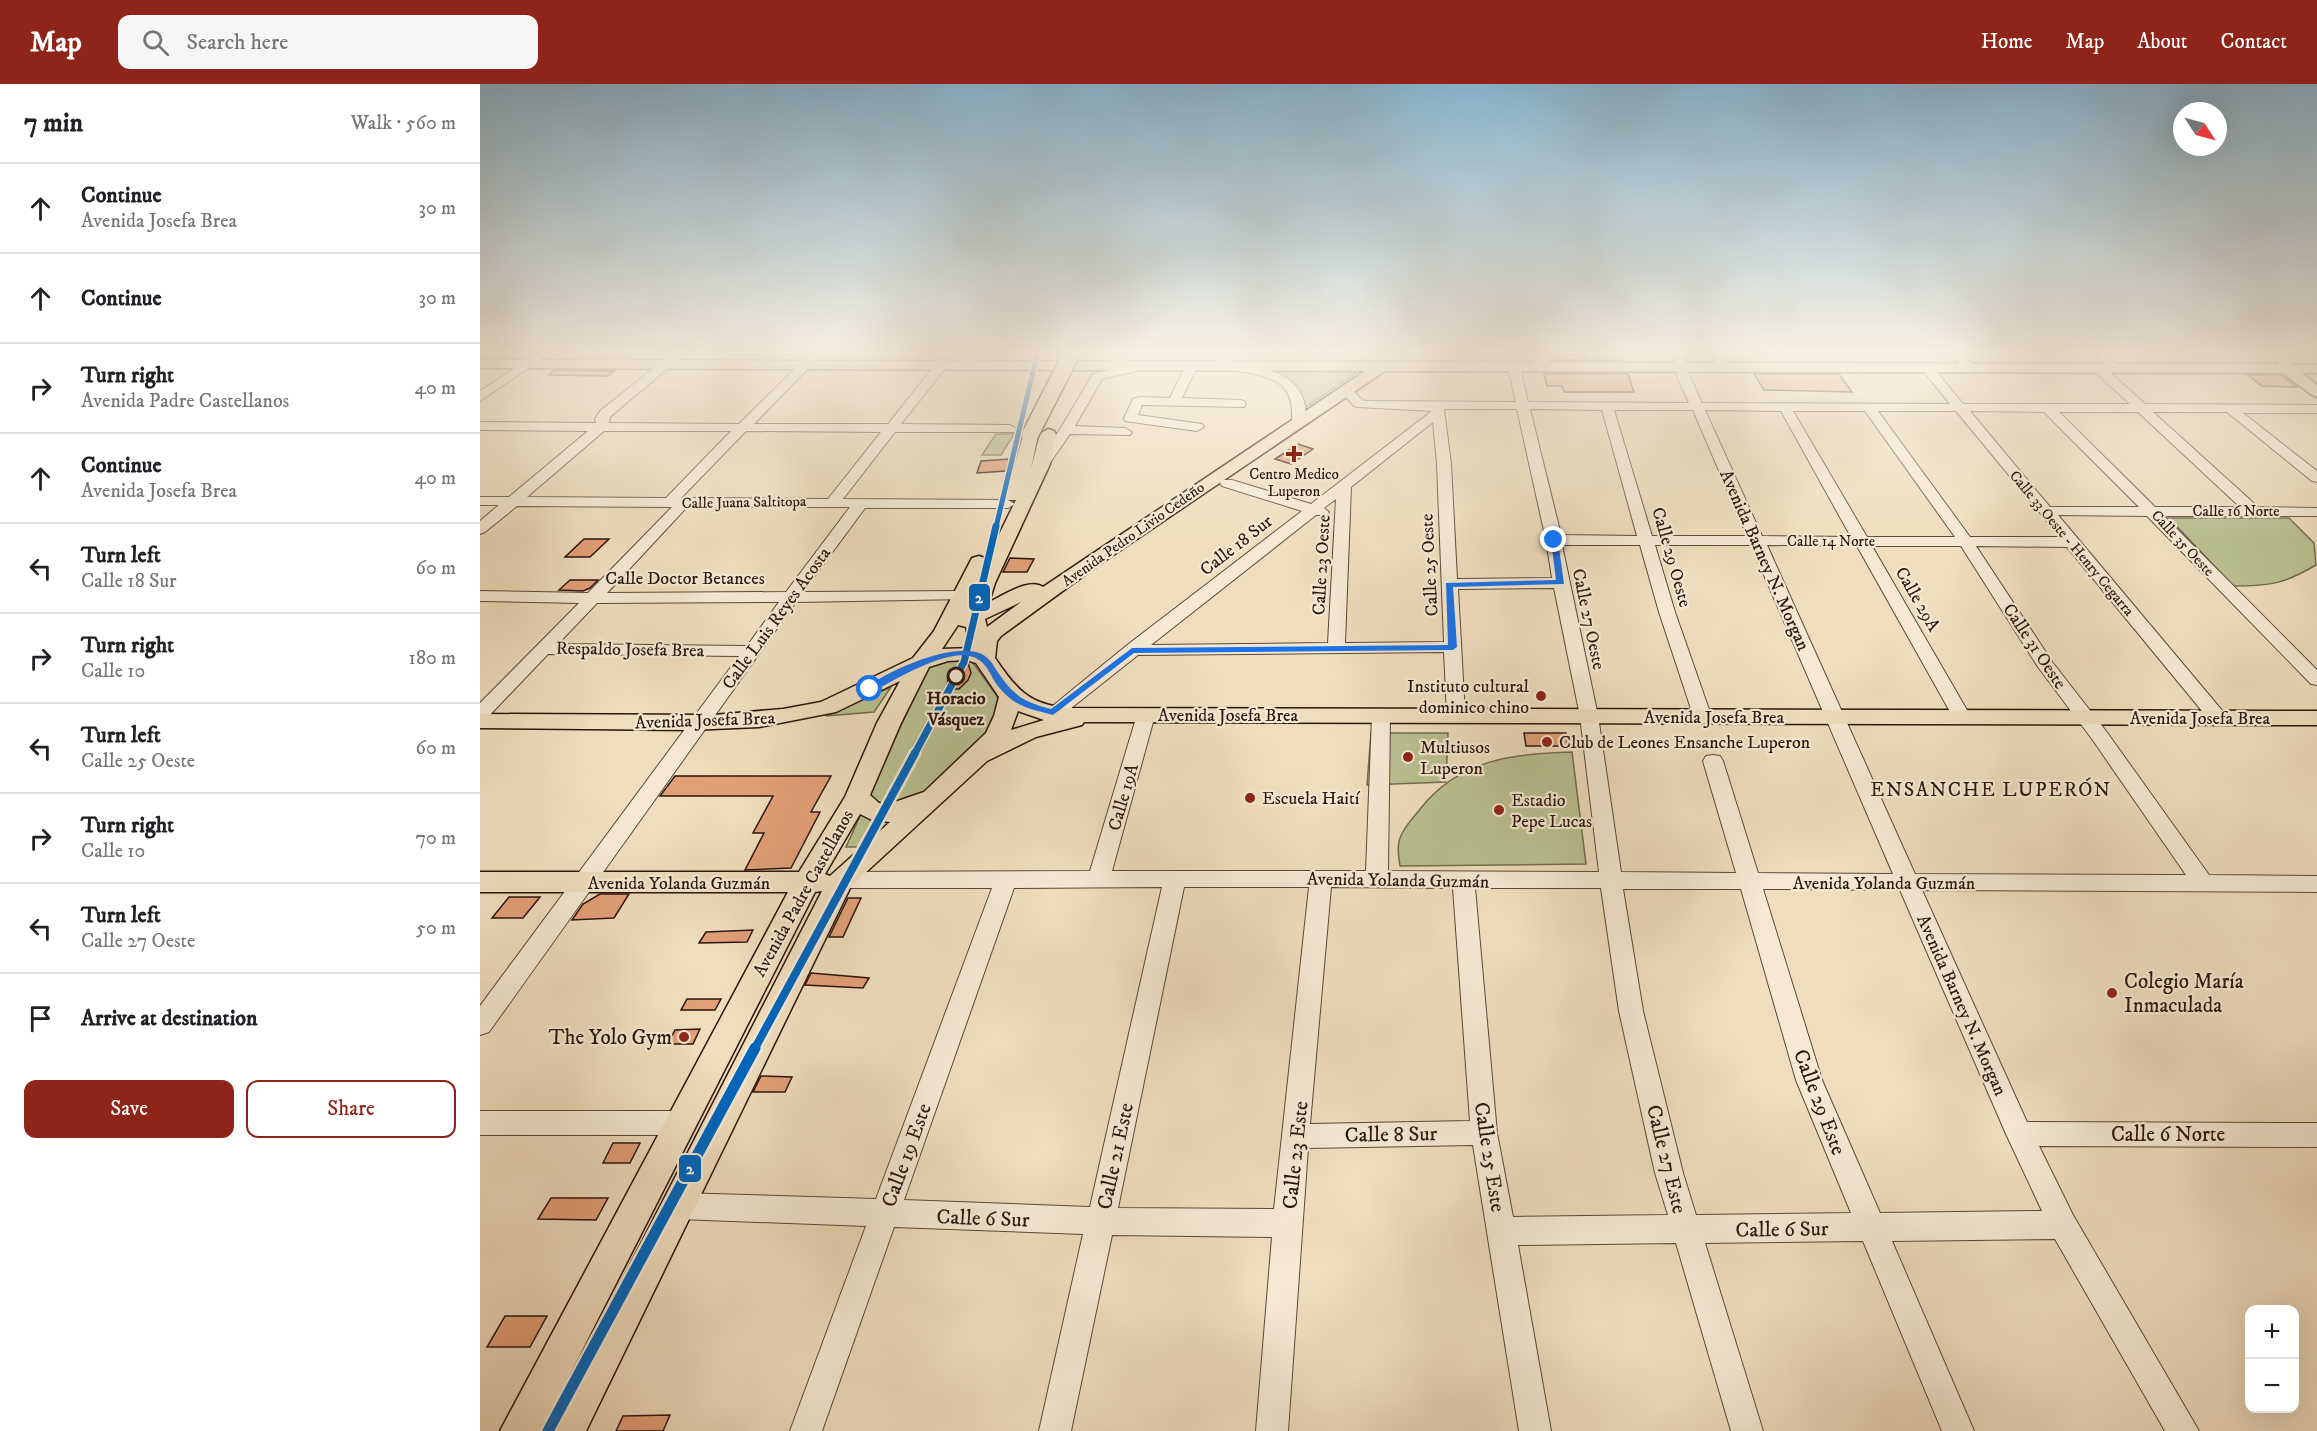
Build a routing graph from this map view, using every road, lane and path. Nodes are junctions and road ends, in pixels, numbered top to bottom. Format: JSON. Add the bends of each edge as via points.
{"nodes":[{"id":1,"x":605,"y":414,"type":"edge"},
{"id":2,"x":757,"y":414,"type":"edge"},
{"id":3,"x":905,"y":414,"type":"edge"},
{"id":4,"x":1039,"y":414,"type":"edge"},
{"id":5,"x":1043,"y":414,"type":"edge"},
{"id":6,"x":1075,"y":414,"type":"edge"},
{"id":7,"x":1132,"y":414,"type":"edge"},
{"id":8,"x":1299,"y":414,"type":"edge"},
{"id":9,"x":1313,"y":414,"type":"edge"},
{"id":10,"x":1432,"y":414,"type":"edge"},
{"id":11,"x":1438,"y":414,"type":"edge"},
{"id":12,"x":1526,"y":414,"type":"edge"},
{"id":13,"x":1608,"y":414,"type":"edge"},
{"id":14,"x":1700,"y":414,"type":"edge"},
{"id":15,"x":1789,"y":414,"type":"edge"},
{"id":16,"x":1874,"y":414,"type":"edge"},
{"id":17,"x":1965,"y":414,"type":"edge"},
{"id":18,"x":2054,"y":414,"type":"edge"},
{"id":19,"x":2147,"y":414,"type":"edge"},
{"id":20,"x":2236,"y":414,"type":"edge"},
{"id":21,"x":1298,"y":422,"type":"junction"},
{"id":22,"x":603,"y":425,"type":"junction"},
{"id":23,"x":480,"y":426,"type":"edge"},
{"id":24,"x":745,"y":426,"type":"junction"},
{"id":25,"x":893,"y":427,"type":"junction"},
{"id":26,"x":1197,"y":427,"type":"dead end"},
{"id":27,"x":1066,"y":430,"type":"junction"},
{"id":28,"x":1125,"y":432,"type":"dead end"},
{"id":29,"x":1029,"y":433,"type":"junction"},
{"id":30,"x":1042,"y":464,"type":"junction"},
{"id":31,"x":2317,"y":478,"type":"edge"},
{"id":32,"x":1227,"y":483,"type":"dead end"},
{"id":33,"x":1344,"y":485,"type":"junction"},
{"id":34,"x":480,"y":501,"type":"edge"},
{"id":35,"x":514,"y":501,"type":"junction"},
{"id":36,"x":833,"y":502,"type":"junction"},
{"id":37,"x":862,"y":502,"type":"junction"},
{"id":38,"x":676,"y":503,"type":"junction"},
{"id":39,"x":1008,"y":504,"type":"junction"},
{"id":40,"x":1314,"y":509,"type":"junction"},
{"id":41,"x":2046,"y":511,"type":"junction"},
{"id":42,"x":2253,"y":511,"type":"junction"},
{"id":43,"x":2153,"y":512,"type":"junction"},
{"id":44,"x":2317,"y":512,"type":"edge"},
{"id":45,"x":1343,"y":518,"type":"junction"},
{"id":46,"x":480,"y":529,"type":"edge"},
{"id":47,"x":1554,"y":540,"type":"junction"},
{"id":48,"x":1647,"y":540,"type":"junction"},
{"id":49,"x":1756,"y":540,"type":"junction"},
{"id":50,"x":1862,"y":541,"type":"junction"},
{"id":51,"x":1966,"y":541,"type":"junction"},
{"id":52,"x":2072,"y":542,"type":"junction"},
{"id":53,"x":1090,"y":562,"type":"junction"},
{"id":54,"x":985,"y":583,"type":"junction"},
{"id":55,"x":1561,"y":583,"type":"junction"},
{"id":56,"x":1449,"y":584,"type":"junction"},
{"id":57,"x":1027,"y":593,"type":"junction"},
{"id":58,"x":480,"y":596,"type":"edge"},
{"id":59,"x":791,"y":597,"type":"junction"},
{"id":60,"x":590,"y":598,"type":"junction"},
{"id":61,"x":968,"y":607,"type":"junction"},
{"id":62,"x":1453,"y":647,"type":"junction"},
{"id":63,"x":544,"y":648,"type":"junction"},
{"id":64,"x":1336,"y":648,"type":"junction"},
{"id":65,"x":1132,"y":650,"type":"junction"},
{"id":66,"x":752,"y":651,"type":"junction"},
{"id":67,"x":984,"y":658,"type":"junction"},
{"id":68,"x":920,"y":664,"type":"junction"},
{"id":69,"x":2317,"y":680,"type":"edge"},
{"id":70,"x":1004,"y":687,"type":"junction"},
{"id":71,"x":1053,"y":712,"type":"junction"},
{"id":72,"x":480,"y":714,"type":"edge"},
{"id":73,"x":1112,"y":715,"type":"junction"},
{"id":74,"x":1146,"y":715,"type":"junction"},
{"id":75,"x":1381,"y":716,"type":"junction"},
{"id":76,"x":1456,"y":716,"type":"junction"},
{"id":77,"x":1589,"y":716,"type":"junction"},
{"id":78,"x":1834,"y":717,"type":"junction"},
{"id":79,"x":1962,"y":717,"type":"junction"},
{"id":80,"x":2084,"y":717,"type":"junction"},
{"id":81,"x":1703,"y":718,"type":"junction"},
{"id":82,"x":2218,"y":718,"type":"junction"},
{"id":83,"x":480,"y":721,"type":"edge"},
{"id":84,"x":2314,"y":721,"type":"edge"},
{"id":85,"x":699,"y":723,"type":"junction"},
{"id":86,"x":1713,"y":761,"type":"dead end"},
{"id":87,"x":962,"y":772,"type":"junction"},
{"id":88,"x":940,"y":792,"type":"junction"},
{"id":89,"x":856,"y":797,"type":"junction"},
{"id":90,"x":1006,"y":879,"type":"junction"},
{"id":91,"x":1100,"y":879,"type":"junction"},
{"id":92,"x":1321,"y":879,"type":"junction"},
{"id":93,"x":841,"y":880,"type":"junction"},
{"id":94,"x":1174,"y":880,"type":"junction"},
{"id":95,"x":1377,"y":880,"type":"junction"},
{"id":96,"x":1463,"y":881,"type":"junction"},
{"id":97,"x":1611,"y":881,"type":"junction"},
{"id":98,"x":480,"y":882,"type":"edge"},
{"id":99,"x":1907,"y":882,"type":"junction"},
{"id":100,"x":583,"y":883,"type":"junction"},
{"id":101,"x":1749,"y":883,"type":"junction"},
{"id":102,"x":2203,"y":883,"type":"junction"},
{"id":103,"x":806,"y":884,"type":"junction"},
{"id":104,"x":2317,"y":884,"type":"edge"},
{"id":105,"x":480,"y":1025,"type":"edge"},
{"id":106,"x":480,"y":1123,"type":"edge"},
{"id":107,"x":680,"y":1123,"type":"junction"},
{"id":108,"x":1484,"y":1133,"type":"junction"},
{"id":109,"x":2019,"y":1134,"type":"junction"},
{"id":110,"x":2317,"y":1135,"type":"edge"},
{"id":111,"x":1298,"y":1136,"type":"junction"},
{"id":112,"x":679,"y":1206,"type":"junction"},
{"id":113,"x":885,"y":1214,"type":"junction"},
{"id":114,"x":1100,"y":1221,"type":"junction"},
{"id":115,"x":1287,"y":1223,"type":"junction"},
{"id":116,"x":2063,"y":1225,"type":"junction"},
{"id":117,"x":1870,"y":1227,"type":"junction"},
{"id":118,"x":1685,"y":1229,"type":"junction"},
{"id":119,"x":1502,"y":1231,"type":"junction"},
{"id":120,"x":520,"y":1431,"type":"edge"},
{"id":121,"x":565,"y":1431,"type":"edge"},
{"id":122,"x":806,"y":1431,"type":"edge"},
{"id":123,"x":1055,"y":1431,"type":"edge"},
{"id":124,"x":1272,"y":1431,"type":"edge"},
{"id":125,"x":1535,"y":1431,"type":"edge"},
{"id":126,"x":1747,"y":1431,"type":"edge"},
{"id":127,"x":1958,"y":1431,"type":"edge"},
{"id":128,"x":2183,"y":1431,"type":"edge"}],
"edges":[{"from":1,"to":22,"type":"street","via":[[601,419]]},
{"from":2,"to":24,"type":"street"},
{"from":3,"to":25,"type":"street"},
{"from":4,"to":29,"type":"main road","name":"Avenida Padre Castellanos","bridge":true},
{"from":5,"to":29,"type":"main road","name":"Avenida Padre Castellanos"},
{"from":6,"to":27,"type":"street"},
{"from":7,"to":26,"type":"street","via":[[1130,418]]},
{"from":8,"to":21,"type":"street"},
{"from":9,"to":21,"type":"main road","name":"Avenida Pedro Livio Cedeño"},
{"from":10,"to":33,"type":"street","name":"Calle 18 Sur"},
{"from":11,"to":56,"type":"street","name":"Calle 25 Oeste"},
{"from":12,"to":47,"type":"street","name":"Calle 27 Oeste"},
{"from":13,"to":48,"type":"street","name":"Calle 29 Oeste"},
{"from":14,"to":49,"type":"street","name":"Avenida Barney N. Morgan"},
{"from":15,"to":50,"type":"street","name":"Calle 29A"},
{"from":16,"to":51,"type":"street","name":"Calle 31 Oeste"},
{"from":17,"to":41,"type":"street","name":"Calle 33 Oeste - Henry Cegarra"},
{"from":18,"to":43,"type":"street","name":"Calle 35 Oeste"},
{"from":19,"to":42,"type":"street"},
{"from":20,"to":31,"type":"street"},
{"from":21,"to":53,"type":"main road","name":"Avenida Pedro Livio Cedeño"},
{"from":22,"to":23,"type":"street"},
{"from":22,"to":24,"type":"street"},
{"from":22,"to":35,"type":"street"},
{"from":24,"to":25,"type":"street"},
{"from":24,"to":38,"type":"street","via":[[674,496],[672,501]]},
{"from":25,"to":29,"type":"street"},
{"from":25,"to":36,"type":"street"},
{"from":27,"to":28,"type":"street"},
{"from":27,"to":30,"type":"street"},
{"from":29,"to":30,"type":"main road","name":"Avenida Padre Castellanos"},
{"from":29,"to":39,"type":"main road","name":"Avenida Padre Castellanos","via":[[1022,471]]},
{"from":30,"to":54,"type":"main road","name":"Avenida Padre Castellanos"},
{"from":32,"to":40,"type":"street"},
{"from":33,"to":40,"type":"street","name":"Calle 18 Sur"},
{"from":33,"to":45,"type":"street","name":"Calle 23 Oeste"},
{"from":34,"to":35,"type":"street","name":"Calle Juana Saltitopa"},
{"from":35,"to":38,"type":"street","name":"Calle Juana Saltitopa"},
{"from":35,"to":46,"type":"street"},
{"from":36,"to":37,"type":"street","name":"Calle Juana Saltitopa"},
{"from":36,"to":38,"type":"street","name":"Calle Juana Saltitopa"},
{"from":37,"to":39,"type":"street","name":"Calle Juana Saltitopa"},
{"from":37,"to":59,"type":"street","name":"Calle Luis Reyes Acosta"},
{"from":38,"to":60,"type":"street","via":[[679,509]]},
{"from":39,"to":61,"type":"main road","name":"Avenida Padre Castellanos"},
{"from":40,"to":45,"type":"street"},
{"from":40,"to":65,"type":"street","name":"Calle 18 Sur"},
{"from":41,"to":43,"type":"street","name":"Calle 16 Norte"},
{"from":41,"to":52,"type":"street","name":"Calle 33 Oeste - Henry Cegarra"},
{"from":42,"to":43,"type":"street","name":"Calle 16 Norte"},
{"from":42,"to":44,"type":"street","name":"Calle 16 Norte"},
{"from":43,"to":69,"type":"street","name":"Calle 35 Oeste"},
{"from":45,"to":64,"type":"street","name":"Calle 23 Oeste"},
{"from":47,"to":48,"type":"street","name":"Calle 14 Norte"},
{"from":47,"to":55,"type":"street","name":"Calle 27 Oeste"},
{"from":48,"to":49,"type":"street","name":"Calle 14 Norte"},
{"from":48,"to":81,"type":"street","name":"Calle 29 Oeste"},
{"from":49,"to":50,"type":"street","name":"Calle 14 Norte"},
{"from":49,"to":78,"type":"street","name":"Avenida Barney N. Morgan"},
{"from":50,"to":51,"type":"street","name":"Calle 14 Norte"},
{"from":50,"to":79,"type":"street","name":"Calle 29A"},
{"from":51,"to":52,"type":"street","name":"Calle 14 Norte"},
{"from":51,"to":80,"type":"street","name":"Calle 31 Oeste"},
{"from":52,"to":82,"type":"street","name":"Calle 33 Oeste - Henry Cegarra"},
{"from":53,"to":57,"type":"main road"},
{"from":53,"to":67,"type":"main road","name":"Avenida Pedro Livio Cedeño","via":[[994,632],[987,639]]},
{"from":54,"to":57,"type":"main road","via":[[986,592],[1000,597]]},
{"from":54,"to":61,"type":"main road","name":"Avenida Padre Castellanos"},
{"from":55,"to":56,"type":"street"},
{"from":55,"to":77,"type":"street","name":"Calle 27 Oeste"},
{"from":56,"to":62,"type":"street","name":"Calle 25 Oeste"},
{"from":57,"to":61,"type":"main road"},
{"from":58,"to":60,"type":"street","name":"Calle Doctor Betances"},
{"from":59,"to":60,"type":"street","name":"Calle Doctor Betances"},
{"from":59,"to":61,"type":"street","name":"Calle Doctor Betances"},
{"from":59,"to":66,"type":"street","name":"Calle Luis Reyes Acosta"},
{"from":60,"to":63,"type":"street"},
{"from":61,"to":67,"type":"main road"},
{"from":61,"to":68,"type":"main road","name":"Avenida Padre Castellanos"},
{"from":62,"to":64,"type":"street"},
{"from":62,"to":76,"type":"street","name":"Calle 25 Oeste"},
{"from":63,"to":66,"type":"street","name":"Respaldo Josefa Brea"},
{"from":63,"to":72,"type":"street"},
{"from":64,"to":65,"type":"street"},
{"from":65,"to":71,"type":"street","name":"Calle 18 Sur"},
{"from":66,"to":85,"type":"street","name":"Calle Luis Reyes Acosta"},
{"from":67,"to":68,"type":"main road","name":"Avenida Josefa Brea","via":[[972,653],[949,654]]},
{"from":67,"to":70,"type":"main road"},
{"from":68,"to":85,"type":"main road","name":"Avenida Josefa Brea","via":[[831,706],[783,718]]},
{"from":68,"to":89,"type":"main road","name":"Avenida Padre Castellanos"},
{"from":70,"to":71,"type":"main road","name":"Avenida Josefa Brea","via":[[1024,705]]},
{"from":70,"to":87,"type":"main road","name":"Avenida Padre Castellanos","via":[[1010,698],[996,737]]},
{"from":71,"to":73,"type":"main road","name":"Avenida Josefa Brea"},
{"from":73,"to":74,"type":"main road","name":"Avenida Josefa Brea"},
{"from":73,"to":87,"type":"main road","name":"Avenida Josefa Brea","via":[[1028,731],[993,748]]},
{"from":74,"to":75,"type":"main road","name":"Avenida Josefa Brea"},
{"from":74,"to":91,"type":"street","name":"Calle 19A"},
{"from":75,"to":76,"type":"main road","name":"Avenida Josefa Brea"},
{"from":75,"to":95,"type":"street"},
{"from":76,"to":77,"type":"main road","name":"Avenida Josefa Brea"},
{"from":77,"to":81,"type":"main road","name":"Avenida Josefa Brea"},
{"from":77,"to":97,"type":"street","name":"Calle 27 Oeste"},
{"from":78,"to":79,"type":"main road","name":"Avenida Josefa Brea"},
{"from":78,"to":81,"type":"main road","name":"Avenida Josefa Brea"},
{"from":78,"to":99,"type":"street","name":"Avenida Barney N. Morgan"},
{"from":79,"to":80,"type":"main road","name":"Avenida Josefa Brea"},
{"from":80,"to":82,"type":"main road","name":"Avenida Josefa Brea"},
{"from":80,"to":102,"type":"street","name":"Calle 31 Oeste"},
{"from":82,"to":84,"type":"main road","name":"Avenida Josefa Brea"},
{"from":83,"to":85,"type":"main road","name":"Avenida Josefa Brea"},
{"from":85,"to":100,"type":"street","name":"Calle Luis Reyes Acosta"},
{"from":86,"to":101,"type":"street","name":"Calle 29 Este"},
{"from":87,"to":88,"type":"main road","name":"Avenida Padre Castellanos"},
{"from":88,"to":89,"type":"main road","via":[[891,813],[872,811]]},
{"from":88,"to":93,"type":"main road","name":"Avenida Padre Castellanos"},
{"from":89,"to":103,"type":"main road","name":"Avenida Padre Castellanos"},
{"from":90,"to":91,"type":"street","name":"Avenida Yolanda Guzmán"},
{"from":90,"to":93,"type":"street","name":"Avenida Yolanda Guzmán"},
{"from":90,"to":113,"type":"street","name":"Calle 19 Este"},
{"from":91,"to":94,"type":"street","name":"Avenida Yolanda Guzmán"},
{"from":92,"to":94,"type":"street","name":"Avenida Yolanda Guzmán"},
{"from":92,"to":95,"type":"street","name":"Avenida Yolanda Guzmán"},
{"from":92,"to":111,"type":"street","name":"Calle 23 Este"},
{"from":93,"to":103,"type":"main road","name":"Avenida Yolanda Guzmán"},
{"from":93,"to":112,"type":"main road","name":"Avenida Padre Castellanos"},
{"from":94,"to":114,"type":"street","name":"Calle 21 Este"},
{"from":95,"to":96,"type":"street","name":"Avenida Yolanda Guzmán"},
{"from":96,"to":97,"type":"street","name":"Avenida Yolanda Guzmán"},
{"from":96,"to":108,"type":"street","name":"Calle 25 Este"},
{"from":97,"to":101,"type":"street","name":"Avenida Yolanda Guzmán"},
{"from":97,"to":118,"type":"street","name":"Calle 27 Este","via":[[1631,1011]]},
{"from":98,"to":100,"type":"main road","name":"Avenida Yolanda Guzmán"},
{"from":99,"to":101,"type":"street","name":"Avenida Yolanda Guzmán"},
{"from":99,"to":102,"type":"street","name":"Avenida Yolanda Guzmán"},
{"from":99,"to":109,"type":"street","name":"Avenida Barney N. Morgan"},
{"from":100,"to":103,"type":"main road","name":"Avenida Yolanda Guzmán"},
{"from":100,"to":105,"type":"street","name":"Calle Luis Reyes Acosta"},
{"from":101,"to":117,"type":"street","name":"Calle 29 Este","via":[[1809,1080]]},
{"from":102,"to":104,"type":"street","name":"Avenida Yolanda Guzmán"},
{"from":103,"to":107,"type":"main road","name":"Avenida Padre Castellanos"},
{"from":106,"to":107,"type":"street"},
{"from":107,"to":120,"type":"main road","name":"Avenida Padre Castellanos"},
{"from":108,"to":111,"type":"street","name":"Calle 8 Sur"},
{"from":108,"to":119,"type":"street","name":"Calle 25 Este"},
{"from":109,"to":110,"type":"street","name":"Calle 6 Norte"},
{"from":109,"to":116,"type":"street","name":"Avenida Barney N. Morgan"},
{"from":111,"to":115,"type":"street","name":"Calle 23 Este"},
{"from":112,"to":113,"type":"street","name":"Calle 6 Sur"},
{"from":112,"to":121,"type":"main road","name":"Avenida Padre Castellanos"},
{"from":113,"to":114,"type":"street","name":"Calle 6 Sur"},
{"from":113,"to":122,"type":"street","name":"Calle 19 Este"},
{"from":114,"to":115,"type":"street","name":"Calle 6 Sur"},
{"from":114,"to":123,"type":"street","name":"Calle 21 Este"},
{"from":115,"to":124,"type":"street","name":"Calle 23 Este"},
{"from":116,"to":117,"type":"street","name":"Calle 6 Sur"},
{"from":116,"to":128,"type":"street","name":"Avenida Barney N. Morgan"},
{"from":117,"to":118,"type":"street","name":"Calle 6 Sur"},
{"from":117,"to":127,"type":"street","name":"Calle 29 Este"},
{"from":118,"to":119,"type":"street","name":"Calle 6 Sur"},
{"from":118,"to":126,"type":"street","name":"Calle 27 Este"},
{"from":119,"to":125,"type":"street","name":"Calle 25 Este"}]}
